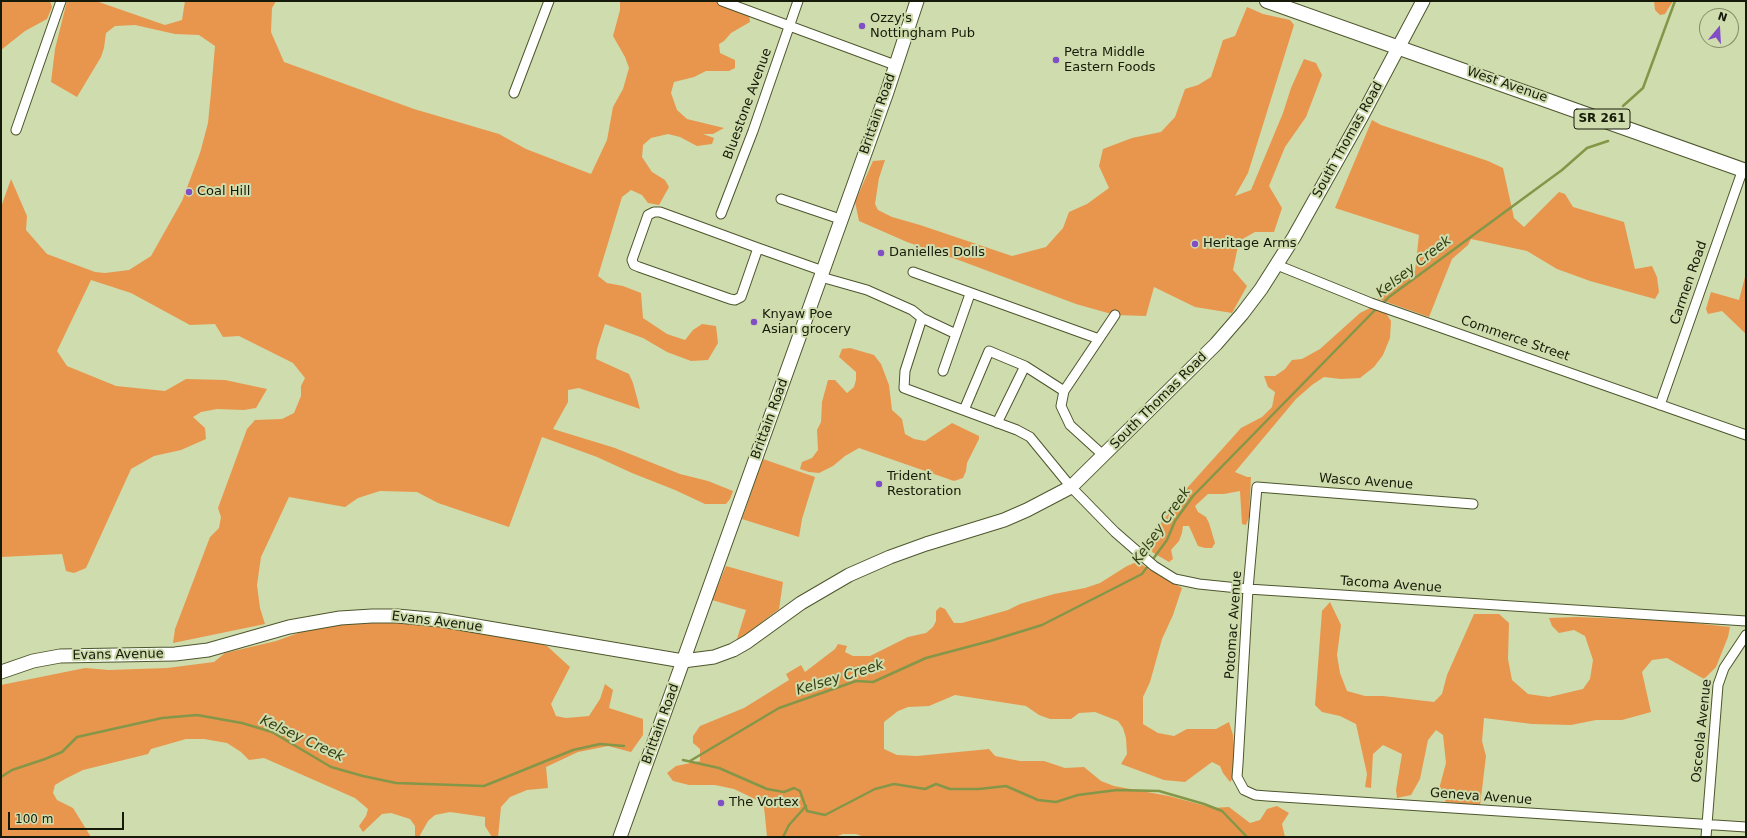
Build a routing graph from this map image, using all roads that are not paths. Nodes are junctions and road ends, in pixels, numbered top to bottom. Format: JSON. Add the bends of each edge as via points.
{"nodes":[{"id":1,"x":61,"y":1,"type":"edge"},
{"id":2,"x":549,"y":1,"type":"edge"},
{"id":3,"x":722,"y":1,"type":"edge"},
{"id":4,"x":798,"y":1,"type":"edge"},
{"id":5,"x":917,"y":1,"type":"edge"},
{"id":6,"x":1267,"y":1,"type":"edge"},
{"id":7,"x":1424,"y":1,"type":"edge"},
{"id":8,"x":789,"y":27,"type":"junction"},
{"id":9,"x":1399,"y":49,"type":"junction"},
{"id":10,"x":895,"y":65,"type":"junction"},
{"id":11,"x":514,"y":93,"type":"dead end"},
{"id":12,"x":16,"y":130,"type":"dead end"},
{"id":13,"x":1744,"y":170,"type":"edge"},
{"id":14,"x":781,"y":199,"type":"dead end"},
{"id":15,"x":722,"y":214,"type":"dead end"},
{"id":16,"x":840,"y":219,"type":"junction"},
{"id":17,"x":758,"y":248,"type":"junction"},
{"id":18,"x":1277,"y":265,"type":"junction"},
{"id":19,"x":913,"y":272,"type":"dead end"},
{"id":20,"x":822,"y":274,"type":"junction"},
{"id":21,"x":970,"y":294,"type":"junction"},
{"id":22,"x":1115,"y":315,"type":"dead end"},
{"id":23,"x":922,"y":318,"type":"junction"},
{"id":24,"x":956,"y":334,"type":"junction"},
{"id":25,"x":1099,"y":339,"type":"junction"},
{"id":26,"x":1025,"y":366,"type":"junction"},
{"id":27,"x":943,"y":371,"type":"dead end"},
{"id":28,"x":1064,"y":390,"type":"junction"},
{"id":29,"x":1660,"y":405,"type":"junction"},
{"id":30,"x":964,"y":410,"type":"junction"},
{"id":31,"x":997,"y":422,"type":"junction"},
{"id":32,"x":1746,"y":434,"type":"edge"},
{"id":33,"x":1103,"y":455,"type":"junction"},
{"id":34,"x":1071,"y":487,"type":"junction"},
{"id":35,"x":1257,"y":487,"type":"joint"},
{"id":36,"x":1474,"y":504,"type":"dead end"},
{"id":37,"x":1248,"y":589,"type":"junction"},
{"id":38,"x":792,"y":610,"type":"joint"},
{"id":39,"x":1746,"y":621,"type":"edge"},
{"id":40,"x":1746,"y":635,"type":"edge"},
{"id":41,"x":683,"y":661,"type":"junction"},
{"id":42,"x":1,"y":672,"type":"edge"},
{"id":43,"x":1238,"y":764,"type":"joint"},
{"id":44,"x":1707,"y":825,"type":"junction"},
{"id":45,"x":1746,"y":827,"type":"edge"},
{"id":46,"x":620,"y":837,"type":"edge"},
{"id":47,"x":1706,"y":837,"type":"edge"}],
"edges":[{"from":1,"to":12,"type":"street"},
{"from":2,"to":11,"type":"street"},
{"from":3,"to":8,"type":"street"},
{"from":4,"to":8,"type":"street","name":"Bluestone Avenue"},
{"from":5,"to":10,"type":"street","name":"Brittain Road"},
{"from":6,"to":9,"type":"main road","name":"West Avenue","number":"SR 261"},
{"from":7,"to":9,"type":"street","name":"South Thomas Road"},
{"from":8,"to":10,"type":"street"},
{"from":8,"to":15,"type":"street","name":"Bluestone Avenue"},
{"from":9,"to":13,"type":"main road","name":"West Avenue","number":"SR 261"},
{"from":9,"to":18,"type":"street","name":"South Thomas Road"},
{"from":10,"to":16,"type":"street","name":"Brittain Road"},
{"from":13,"to":29,"type":"street","name":"Carmen Road"},
{"from":14,"to":16,"type":"street"},
{"from":16,"to":20,"type":"street","name":"Brittain Road"},
{"from":17,"to":17,"type":"street","via":[[654,212],[648,214],[632,260],[638,267],[735,300],[741,297]]},
{"from":17,"to":20,"type":"street"},
{"from":18,"to":29,"type":"street","name":"Commerce Street","via":[[1371,303]]},
{"from":18,"to":33,"type":"street","name":"South Thomas Road","via":[[1221,339]]},
{"from":19,"to":21,"type":"street"},
{"from":20,"to":23,"type":"street","via":[[868,290],[912,310]]},
{"from":20,"to":41,"type":"street","name":"Brittain Road"},
{"from":21,"to":24,"type":"street"},
{"from":21,"to":25,"type":"street"},
{"from":22,"to":25,"type":"street"},
{"from":23,"to":24,"type":"street"},
{"from":23,"to":30,"type":"street","name":"Tacoma Avenue","via":[[905,371],[904,388]]},
{"from":24,"to":27,"type":"street"},
{"from":25,"to":28,"type":"street"},
{"from":26,"to":28,"type":"street"},
{"from":26,"to":30,"type":"street","via":[[989,351]]},
{"from":26,"to":31,"type":"street"},
{"from":28,"to":33,"type":"street","via":[[1061,406],[1070,425]]},
{"from":29,"to":32,"type":"street","name":"Commerce Street"},
{"from":30,"to":31,"type":"street","name":"Tacoma Avenue"},
{"from":31,"to":34,"type":"street","name":"Tacoma Avenue","via":[[1030,437]]},
{"from":33,"to":34,"type":"street","name":"South Thomas Road"},
{"from":34,"to":37,"type":"street","name":"Tacoma Avenue","via":[[1115,532],[1144,558],[1170,576],[1187,582]]},
{"from":34,"to":38,"type":"street","name":"South Thomas Road","via":[[1004,520],[884,560],[834,583]]},
{"from":35,"to":36,"type":"street","name":"Wasco Avenue"},
{"from":35,"to":37,"type":"street","name":"Potomac Avenue"},
{"from":37,"to":39,"type":"street","name":"Tacoma Avenue"},
{"from":37,"to":43,"type":"street","name":"Potomac Avenue"},
{"from":38,"to":41,"type":"street","name":"Evans Avenue","via":[[733,650],[714,657]]},
{"from":40,"to":44,"type":"street","name":"Osceola Avenue","via":[[1724,668],[1718,685]]},
{"from":41,"to":42,"type":"street","name":"Evans Avenue","via":[[440,620],[372,616],[340,618],[296,626],[208,650],[175,654],[60,656],[33,661]]},
{"from":41,"to":46,"type":"street","name":"Brittain Road"},
{"from":43,"to":44,"type":"street","name":"Geneva Avenue","via":[[1237,777],[1244,790],[1267,796]]},
{"from":44,"to":45,"type":"street","name":"Geneva Avenue"},
{"from":44,"to":47,"type":"street","name":"Osceola Avenue"}]}
